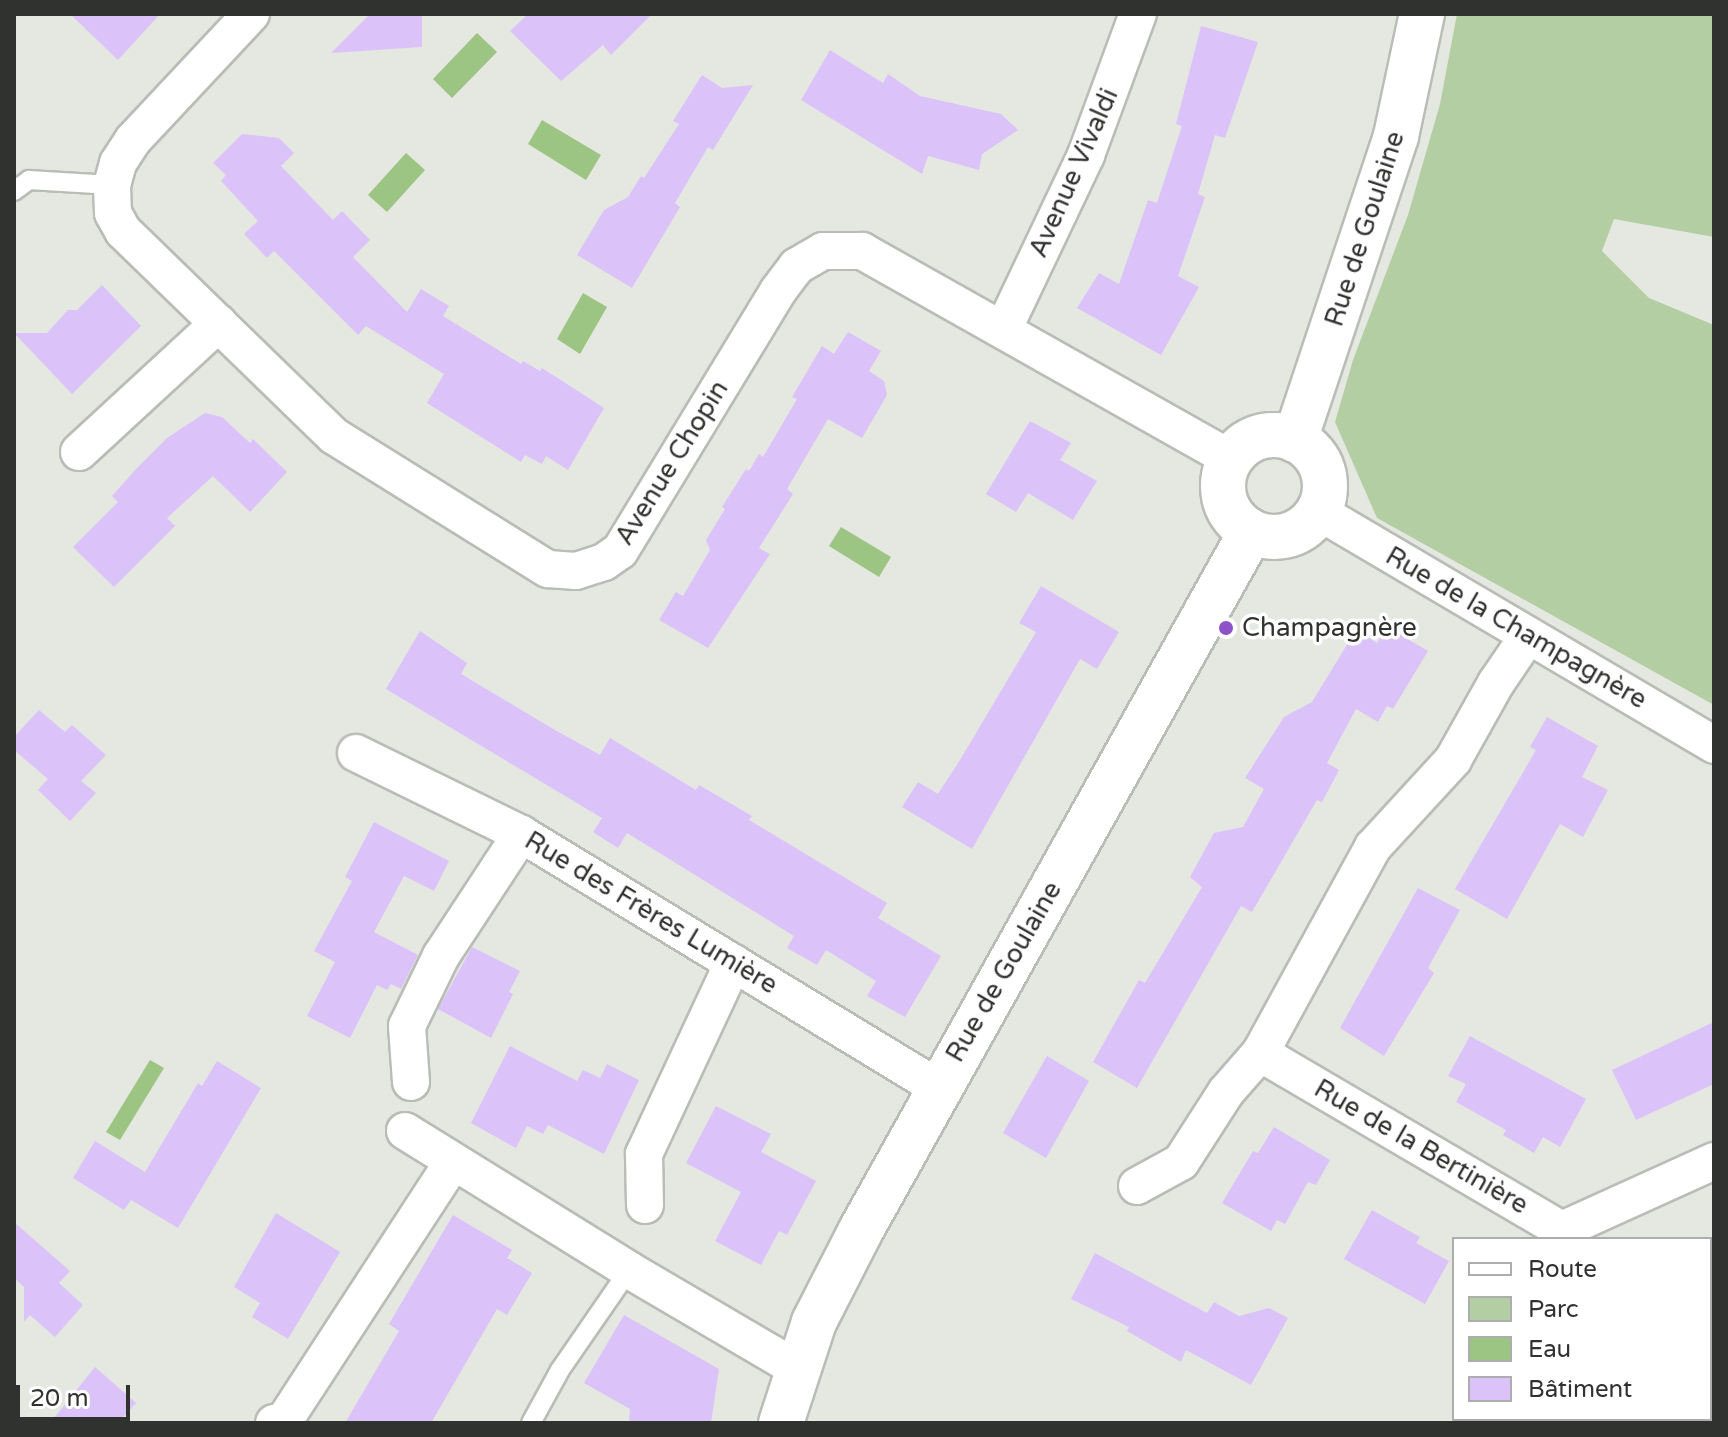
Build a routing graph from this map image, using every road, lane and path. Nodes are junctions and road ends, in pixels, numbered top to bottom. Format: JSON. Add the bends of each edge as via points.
{"nodes":[{"id":1,"x":251,"y":14,"type":"edge"},
{"id":2,"x":1138,"y":14,"type":"edge"},
{"id":3,"x":1422,"y":14,"type":"edge"},
{"id":4,"x":112,"y":185,"type":"junction"},
{"id":5,"x":14,"y":191,"type":"edge"},
{"id":6,"x":219,"y":323,"type":"junction"},
{"id":7,"x":1003,"y":330,"type":"junction"},
{"id":8,"x":1295,"y":440,"type":"junction"},
{"id":9,"x":79,"y":452,"type":"dead end"},
{"id":10,"x":1231,"y":459,"type":"junction"},
{"id":11,"x":1319,"y":512,"type":"junction"},
{"id":12,"x":1251,"y":532,"type":"junction"},
{"id":13,"x":1528,"y":636,"type":"junction"},
{"id":14,"x":1714,"y":745,"type":"edge"},
{"id":15,"x":356,"y":753,"type":"dead end"},
{"id":16,"x":521,"y":834,"type":"junction"},
{"id":17,"x":733,"y":963,"type":"junction"},
{"id":18,"x":1260,"y":1053,"type":"junction"},
{"id":19,"x":411,"y":1082,"type":"dead end"},
{"id":20,"x":939,"y":1088,"type":"junction"},
{"id":21,"x":405,"y":1131,"type":"dead end"},
{"id":22,"x":1714,"y":1161,"type":"edge"},
{"id":23,"x":453,"y":1162,"type":"junction"},
{"id":24,"x":1137,"y":1186,"type":"dead end"},
{"id":25,"x":645,"y":1205,"type":"dead end"},
{"id":26,"x":629,"y":1270,"type":"junction"},
{"id":27,"x":798,"y":1369,"type":"junction"},
{"id":28,"x":274,"y":1423,"type":"edge"},
{"id":29,"x":531,"y":1423,"type":"edge"},
{"id":30,"x":781,"y":1423,"type":"edge"}],
"edges":[{"from":1,"to":4,"type":"street","via":[[133,140]]},
{"from":2,"to":7,"type":"street","name":"Avenue Vivaldi","via":[[1086,155]]},
{"from":3,"to":8,"type":"street","name":"Rue de Goulaine","via":[[1396,136]]},
{"from":4,"to":5,"type":"lane","via":[[29,180]]},
{"from":4,"to":6,"type":"street","name":"Avenue Chopin","via":[[113,213],[123,231]]},
{"from":6,"to":7,"type":"street","name":"Avenue Chopin","via":[[334,436],[548,569],[576,571],[620,551],[778,291],[797,266],[823,251],[862,251]]},
{"from":6,"to":9,"type":"street"},
{"from":7,"to":10,"type":"street","name":"Avenue Chopin"},
{"from":8,"to":10,"type":"street","via":[[1252,440]]},
{"from":8,"to":11,"type":"street","via":[[1309,449],[1322,471],[1325,496]]},
{"from":10,"to":12,"type":"street","via":[[1224,492],[1238,522]]},
{"from":11,"to":12,"type":"street","via":[[1296,532],[1281,537]]},
{"from":11,"to":13,"type":"street","name":"Rue de la Champagnère"},
{"from":12,"to":20,"type":"street","name":"Rue de Goulaine"},
{"from":13,"to":14,"type":"street","name":"Rue de la Champagnère"},
{"from":13,"to":18,"type":"street","via":[[1453,760],[1373,847]]},
{"from":15,"to":16,"type":"street","name":"Rue des Frères Lumière"},
{"from":16,"to":17,"type":"street","name":"Rue des Frères Lumière"},
{"from":16,"to":19,"type":"street","via":[[441,956],[407,1026]]},
{"from":17,"to":20,"type":"street","name":"Rue des Frères Lumière"},
{"from":17,"to":25,"type":"street","via":[[644,1154]]},
{"from":18,"to":22,"type":"street","name":"Rue de la Bertinière","via":[[1562,1230]]},
{"from":18,"to":24,"type":"street","via":[[1226,1092],[1181,1162]]},
{"from":20,"to":27,"type":"street","name":"Rue de Goulaine","via":[[814,1322]]},
{"from":21,"to":23,"type":"street"},
{"from":23,"to":26,"type":"street"},
{"from":23,"to":28,"type":"street","via":[[284,1421]]},
{"from":26,"to":27,"type":"street"},
{"from":26,"to":29,"type":"lane","via":[[560,1370]]},
{"from":27,"to":30,"type":"street","name":"Rue de Goulaine"}]}
